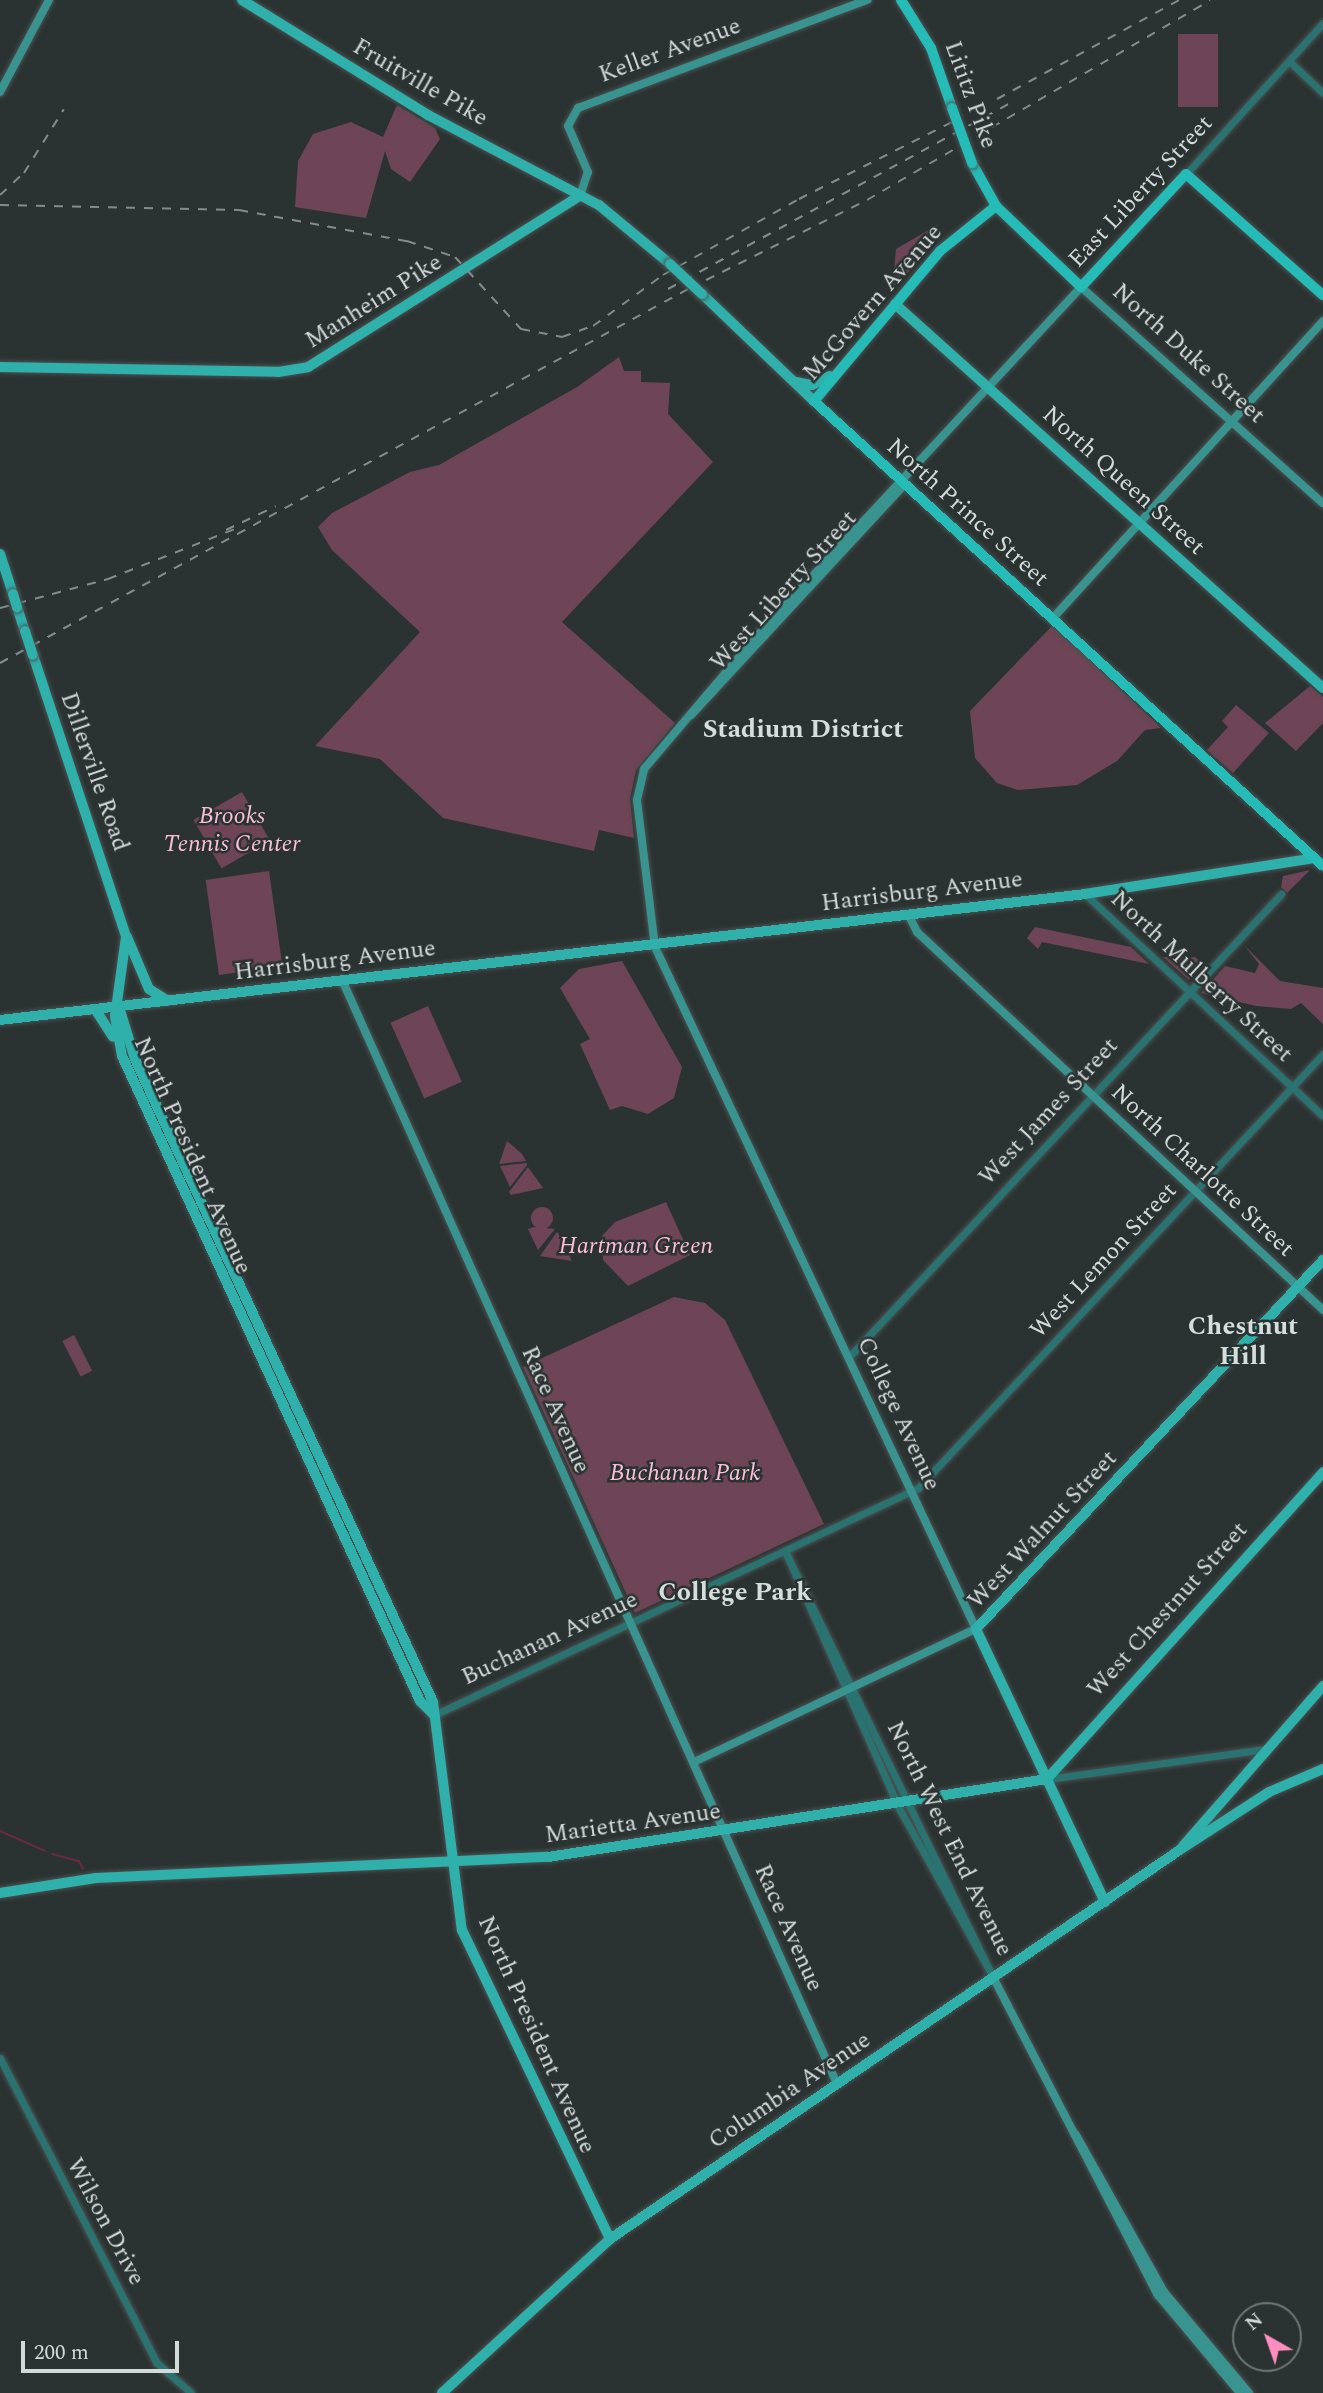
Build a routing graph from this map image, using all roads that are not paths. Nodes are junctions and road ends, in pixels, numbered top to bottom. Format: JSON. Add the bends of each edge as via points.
{"nodes":[{"id":1,"x":49,"y":0,"type":"edge"},
{"id":2,"x":242,"y":0,"type":"edge"},
{"id":3,"x":867,"y":0,"type":"edge"},
{"id":4,"x":901,"y":0,"type":"edge"},
{"id":5,"x":1323,"y":23,"type":"edge"},
{"id":6,"x":1289,"y":61,"type":"junction"},
{"id":7,"x":0,"y":92,"type":"edge"},
{"id":8,"x":1323,"y":93,"type":"edge"},
{"id":9,"x":1186,"y":174,"type":"junction"},
{"id":10,"x":580,"y":196,"type":"junction"},
{"id":11,"x":996,"y":206,"type":"junction"},
{"id":12,"x":1081,"y":287,"type":"junction"},
{"id":13,"x":1323,"y":295,"type":"edge"},
{"id":14,"x":895,"y":304,"type":"junction"},
{"id":15,"x":1323,"y":321,"type":"edge"},
{"id":16,"x":0,"y":367,"type":"edge"},
{"id":17,"x":831,"y":376,"type":"junction"},
{"id":18,"x":796,"y":382,"type":"junction"},
{"id":19,"x":990,"y":389,"type":"junction"},
{"id":20,"x":814,"y":401,"type":"junction"},
{"id":21,"x":1232,"y":422,"type":"junction"},
{"id":22,"x":904,"y":485,"type":"junction"},
{"id":23,"x":1323,"y":503,"type":"edge"},
{"id":24,"x":1139,"y":523,"type":"junction"},
{"id":25,"x":0,"y":554,"type":"edge"},
{"id":26,"x":1052,"y":620,"type":"junction"},
{"id":27,"x":1323,"y":688,"type":"edge"},
{"id":28,"x":1323,"y":849,"type":"edge"},
{"id":29,"x":1314,"y":858,"type":"junction"},
{"id":30,"x":1323,"y":866,"type":"edge"},
{"id":31,"x":1085,"y":894,"type":"junction"},
{"id":32,"x":1281,"y":894,"type":"dead end"},
{"id":33,"x":908,"y":914,"type":"junction"},
{"id":34,"x":127,"y":937,"type":"junction"},
{"id":35,"x":654,"y":944,"type":"junction"},
{"id":36,"x":343,"y":982,"type":"junction"},
{"id":37,"x":1190,"y":992,"type":"junction"},
{"id":38,"x":169,"y":1001,"type":"junction"},
{"id":39,"x":119,"y":1007,"type":"junction"},
{"id":40,"x":94,"y":1009,"type":"junction"},
{"id":41,"x":0,"y":1020,"type":"edge"},
{"id":42,"x":1323,"y":1054,"type":"edge"},
{"id":43,"x":122,"y":1056,"type":"junction"},
{"id":44,"x":1292,"y":1087,"type":"junction"},
{"id":45,"x":1093,"y":1096,"type":"junction"},
{"id":46,"x":1323,"y":1116,"type":"edge"},
{"id":47,"x":1196,"y":1191,"type":"junction"},
{"id":48,"x":1323,"y":1260,"type":"edge"},
{"id":49,"x":1298,"y":1287,"type":"junction"},
{"id":50,"x":1323,"y":1310,"type":"edge"},
{"id":51,"x":848,"y":1358,"type":"junction"},
{"id":52,"x":1323,"y":1472,"type":"edge"},
{"id":53,"x":911,"y":1491,"type":"junction"},
{"id":54,"x":785,"y":1551,"type":"junction"},
{"id":55,"x":630,"y":1623,"type":"junction"},
{"id":56,"x":976,"y":1629,"type":"junction"},
{"id":57,"x":1323,"y":1686,"type":"edge"},
{"id":58,"x":849,"y":1689,"type":"junction"},
{"id":59,"x":434,"y":1715,"type":"junction"},
{"id":60,"x":1266,"y":1749,"type":"junction"},
{"id":61,"x":694,"y":1762,"type":"junction"},
{"id":62,"x":1323,"y":1769,"type":"edge"},
{"id":63,"x":1047,"y":1779,"type":"junction"},
{"id":64,"x":903,"y":1804,"type":"junction"},
{"id":65,"x":725,"y":1832,"type":"junction"},
{"id":66,"x":1181,"y":1849,"type":"junction"},
{"id":67,"x":454,"y":1864,"type":"junction"},
{"id":68,"x":0,"y":1893,"type":"edge"},
{"id":69,"x":1105,"y":1902,"type":"junction"},
{"id":70,"x":994,"y":1979,"type":"junction"},
{"id":71,"x":0,"y":2057,"type":"edge"},
{"id":72,"x":837,"y":2084,"type":"junction"},
{"id":73,"x":1076,"y":2136,"type":"junction"},
{"id":74,"x":610,"y":2239,"type":"junction"},
{"id":75,"x":191,"y":2393,"type":"edge"},
{"id":76,"x":442,"y":2393,"type":"edge"},
{"id":77,"x":1240,"y":2393,"type":"edge"},
{"id":78,"x":1249,"y":2393,"type":"edge"}],
"edges":[{"from":1,"to":7,"type":"main road"},
{"from":2,"to":10,"type":"main road","name":"Fruitville Pike","via":[[432,117]]},
{"from":3,"to":10,"type":"main road","name":"Keller Avenue","via":[[578,108],[568,126],[588,172]]},
{"from":4,"to":11,"type":"highway","name":"Lititz Pike","bridge":true,"via":[[931,47],[972,163]]},
{"from":5,"to":6,"type":"street","name":"East Liberty Street"},
{"from":6,"to":8,"type":"street"},
{"from":6,"to":9,"type":"street","name":"East Liberty Street"},
{"from":9,"to":12,"type":"highway","name":"East Liberty Street"},
{"from":9,"to":13,"type":"highway"},
{"from":10,"to":16,"type":"main road","name":"Manheim Pike","via":[[308,367]]},
{"from":10,"to":18,"type":"main road","name":"North Prince Street","bridge":true,"via":[[670,264]]},
{"from":11,"to":12,"type":"highway","name":"North Duke Street"},
{"from":11,"to":14,"type":"highway","name":"McGovern Avenue","via":[[940,251]]},
{"from":12,"to":19,"type":"main road","name":"East Liberty Street"},
{"from":12,"to":21,"type":"main road","name":"North Duke Street"},
{"from":14,"to":17,"type":"highway","name":"McGovern Avenue"},
{"from":14,"to":19,"type":"main road","name":"North Queen Street"},
{"from":15,"to":21,"type":"main road"},
{"from":17,"to":18,"type":"main road","via":[[812,385]]},
{"from":17,"to":20,"type":"highway","name":"McGovern Avenue"},
{"from":18,"to":20,"type":"main road","name":"North Prince Street"},
{"from":19,"to":22,"type":"main road","name":"West Liberty Street"},
{"from":19,"to":24,"type":"main road","name":"North Queen Street"},
{"from":20,"to":22,"type":"highway","name":"North Prince Street"},
{"from":21,"to":23,"type":"main road","name":"North Duke Street"},
{"from":21,"to":24,"type":"main road"},
{"from":22,"to":26,"type":"highway","name":"North Prince Street"},
{"from":22,"to":35,"type":"main road","name":"West Liberty Street","via":[[755,638],[651,758],[638,788]]},
{"from":24,"to":26,"type":"main road"},
{"from":24,"to":27,"type":"main road","name":"North Queen Street"},
{"from":25,"to":34,"type":"main road","name":"Dillerville Road","bridge":true},
{"from":26,"to":29,"type":"highway","name":"North Prince Street"},
{"from":28,"to":29,"type":"main road"},
{"from":29,"to":30,"type":"highway","name":"North Prince Street"},
{"from":29,"to":31,"type":"main road","name":"Harrisburg Avenue","via":[[1244,873]]},
{"from":31,"to":33,"type":"main road","name":"Harrisburg Avenue"},
{"from":31,"to":37,"type":"street","name":"North Mulberry Street"},
{"from":32,"to":37,"type":"street","name":"West James Street"},
{"from":33,"to":35,"type":"main road","name":"Harrisburg Avenue"},
{"from":33,"to":45,"type":"main road","name":"North Charlotte Street","via":[[917,932]]},
{"from":34,"to":38,"type":"main road","via":[[149,989]]},
{"from":34,"to":39,"type":"main road","name":"Dillerville Road"},
{"from":35,"to":36,"type":"main road","name":"Harrisburg Avenue"},
{"from":35,"to":51,"type":"main road","name":"College Avenue"},
{"from":36,"to":38,"type":"main road","name":"Harrisburg Avenue"},
{"from":36,"to":55,"type":"main road","name":"Race Avenue"},
{"from":37,"to":44,"type":"street","name":"North Mulberry Street"},
{"from":37,"to":45,"type":"street","name":"West James Street"},
{"from":38,"to":39,"type":"main road","name":"Harrisburg Avenue"},
{"from":39,"to":40,"type":"main road","name":"Harrisburg Avenue"},
{"from":39,"to":43,"type":"main road","name":"North President Avenue"},
{"from":39,"to":59,"type":"main road","name":"North President Avenue","via":[[135,1059]]},
{"from":40,"to":41,"type":"main road","name":"Harrisburg Avenue"},
{"from":40,"to":43,"type":"main road"},
{"from":42,"to":44,"type":"street","name":"West Lemon Street"},
{"from":43,"to":59,"type":"main road","name":"North President Avenue","via":[[407,1673]]},
{"from":44,"to":46,"type":"street","name":"North Mulberry Street"},
{"from":44,"to":47,"type":"street","name":"West Lemon Street"},
{"from":45,"to":47,"type":"main road","name":"North Charlotte Street"},
{"from":45,"to":51,"type":"street","name":"West James Street"},
{"from":47,"to":49,"type":"main road","name":"North Charlotte Street"},
{"from":47,"to":53,"type":"street","name":"West Lemon Street"},
{"from":48,"to":49,"type":"main road","name":"West Walnut Street"},
{"from":49,"to":50,"type":"main road","name":"North Charlotte Street"},
{"from":49,"to":56,"type":"main road","name":"West Walnut Street"},
{"from":51,"to":53,"type":"main road","name":"College Avenue"},
{"from":52,"to":63,"type":"main road","name":"West Chestnut Street"},
{"from":53,"to":54,"type":"street","name":"Buchanan Avenue"},
{"from":53,"to":56,"type":"main road","name":"College Avenue"},
{"from":54,"to":55,"type":"street","name":"Buchanan Avenue"},
{"from":54,"to":58,"type":"street","name":"North West End Avenue"},
{"from":55,"to":59,"type":"street","name":"Buchanan Avenue"},
{"from":55,"to":61,"type":"main road","name":"Race Avenue"},
{"from":56,"to":58,"type":"main road","name":"West Walnut Street"},
{"from":56,"to":63,"type":"main road","name":"College Avenue"},
{"from":57,"to":60,"type":"main road"},
{"from":58,"to":61,"type":"main road","name":"West Walnut Street"},
{"from":58,"to":64,"type":"street","name":"North West End Avenue"},
{"from":59,"to":67,"type":"main road","name":"North President Avenue"},
{"from":60,"to":63,"type":"street","name":"Marietta Avenue"},
{"from":60,"to":66,"type":"main road"},
{"from":61,"to":65,"type":"main road","name":"Race Avenue"},
{"from":62,"to":66,"type":"main road","via":[[1276,1788]]},
{"from":63,"to":64,"type":"main road","name":"Marietta Avenue"},
{"from":63,"to":69,"type":"main road","name":"College Avenue"},
{"from":64,"to":65,"type":"main road","name":"Marietta Avenue"},
{"from":64,"to":70,"type":"street","name":"North West End Avenue"},
{"from":65,"to":67,"type":"main road","name":"Marietta Avenue"},
{"from":65,"to":72,"type":"main road","name":"Race Avenue"},
{"from":66,"to":69,"type":"main road","name":"Columbia Avenue"},
{"from":67,"to":68,"type":"main road","name":"Marietta Avenue","via":[[103,1877]]},
{"from":67,"to":74,"type":"main road","name":"North President Avenue","via":[[464,1936]]},
{"from":69,"to":70,"type":"main road","name":"Columbia Avenue"},
{"from":70,"to":72,"type":"main road","name":"Columbia Avenue"},
{"from":70,"to":73,"type":"main road"},
{"from":71,"to":75,"type":"street","name":"Wilson Drive","via":[[157,2362]]},
{"from":72,"to":74,"type":"main road","name":"Columbia Avenue"},
{"from":73,"to":77,"type":"main road","via":[[1163,2302]]},
{"from":73,"to":78,"type":"main road","via":[[1164,2292]]},
{"from":74,"to":76,"type":"main road","name":"Columbia Avenue"}]}
